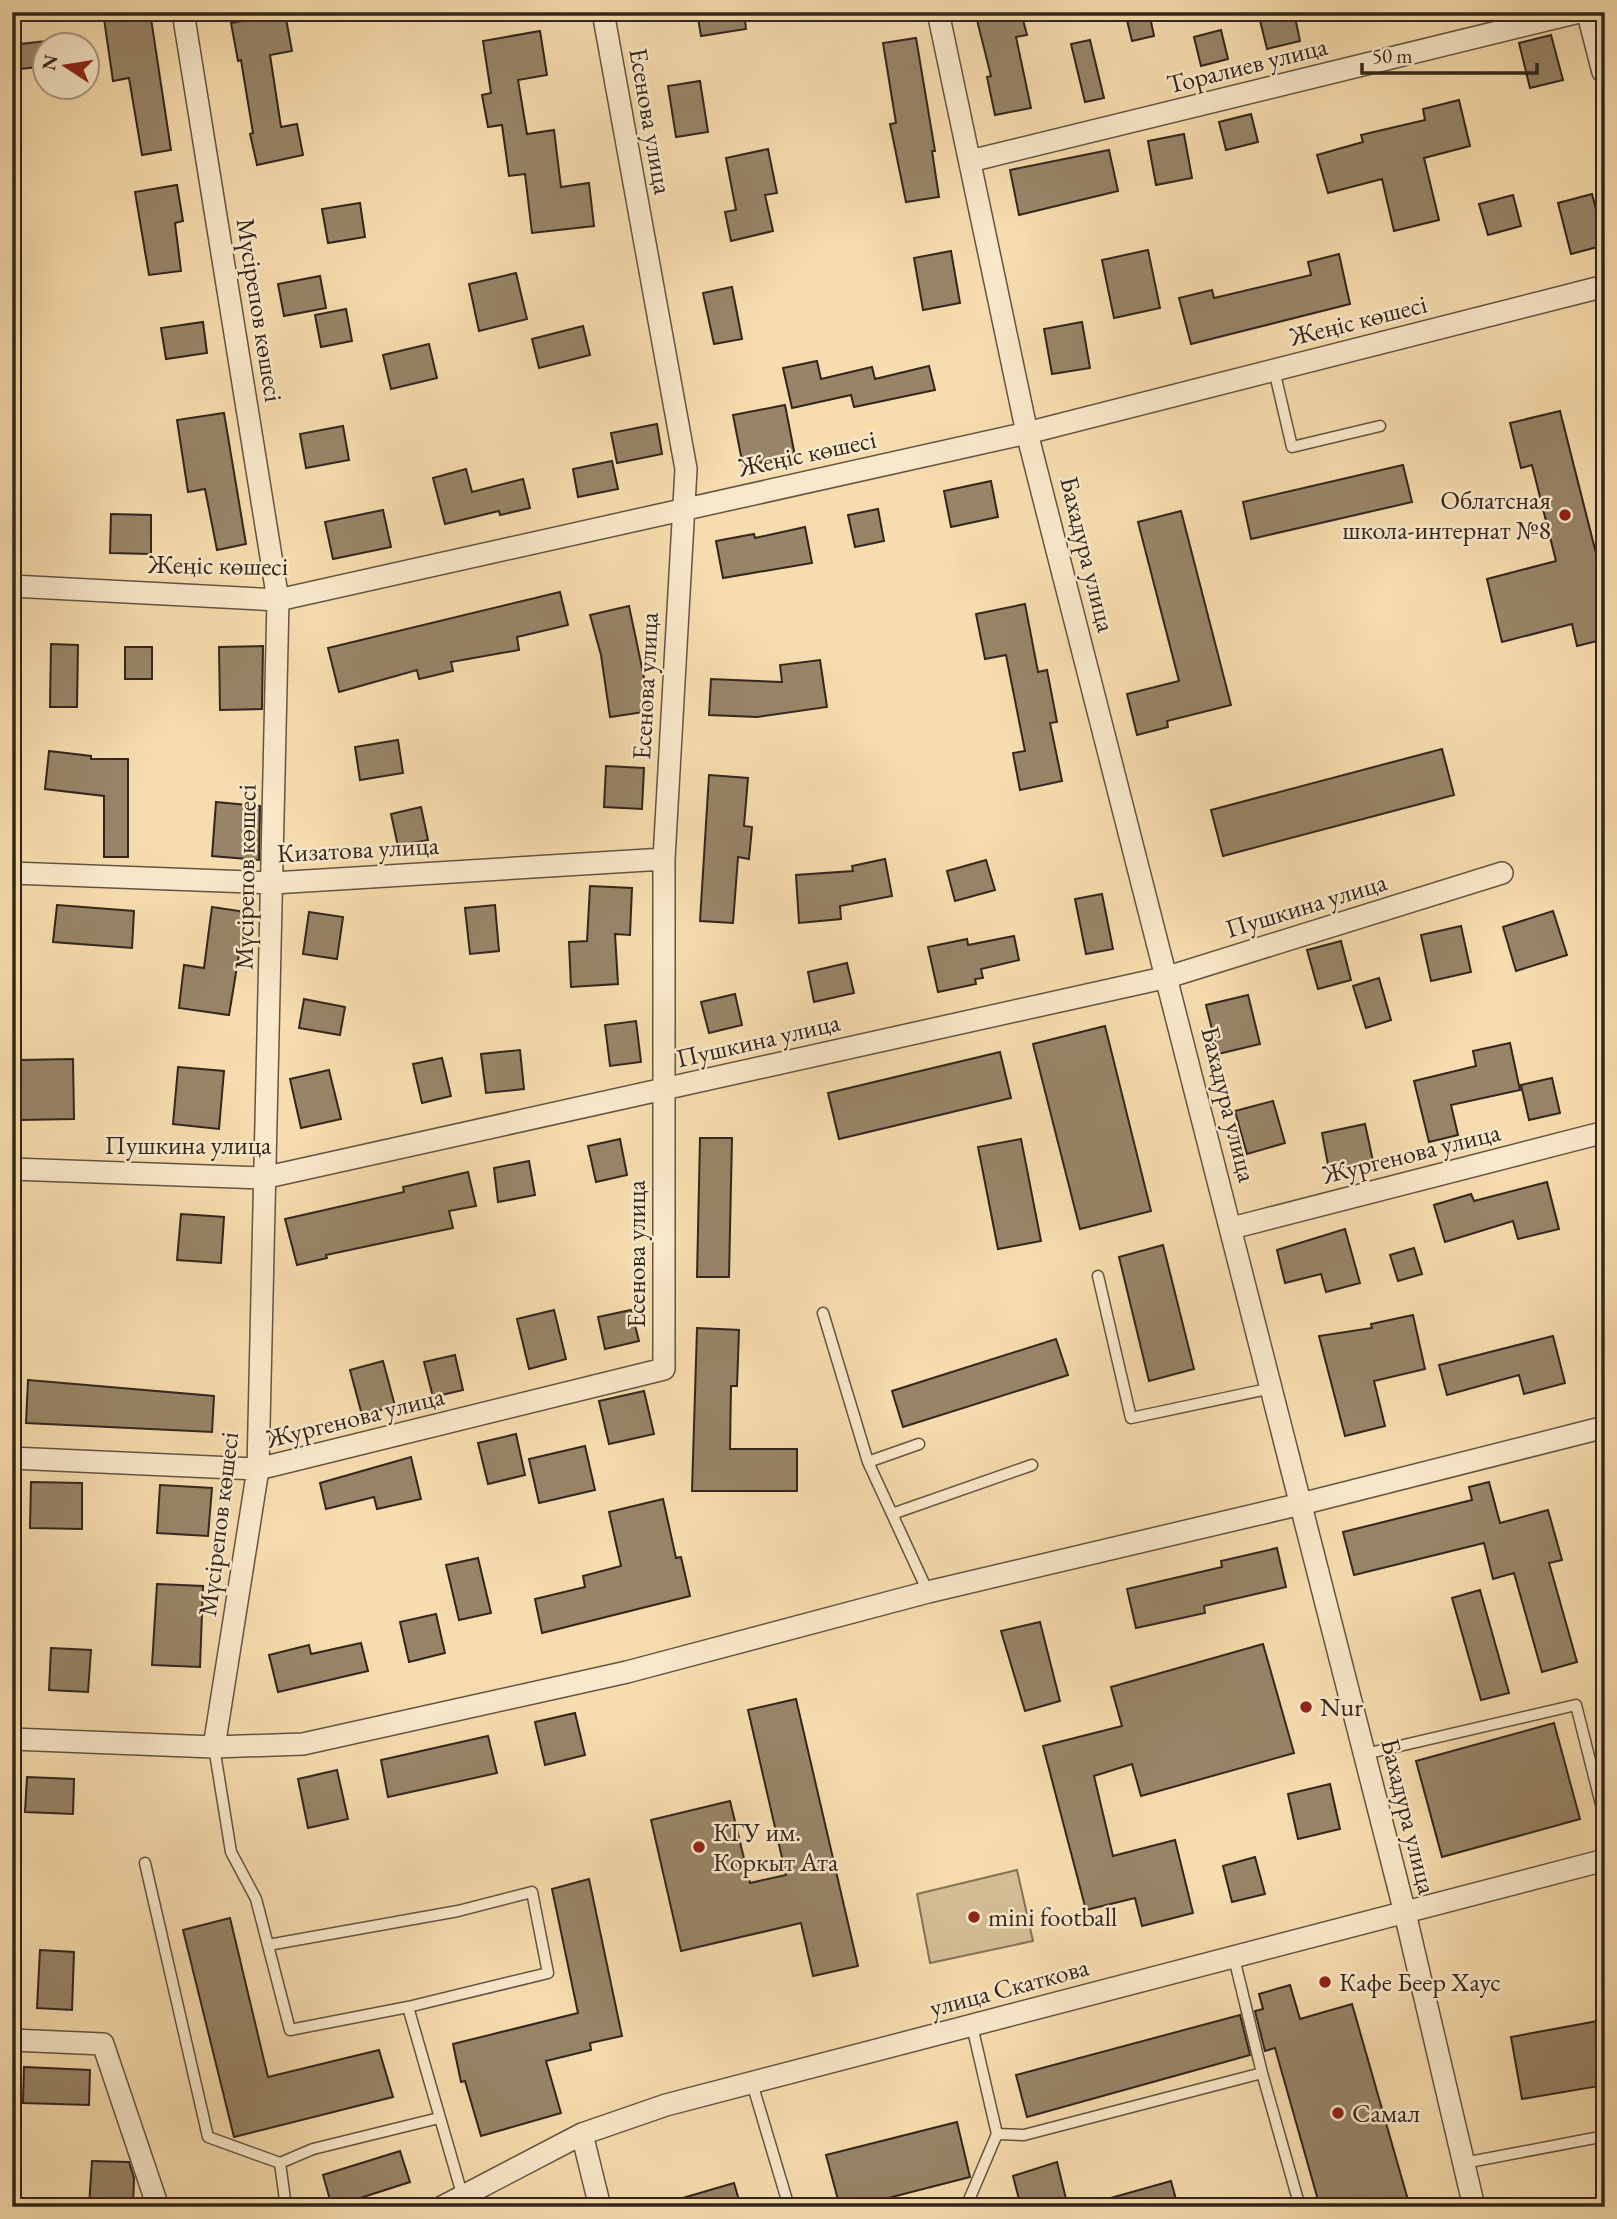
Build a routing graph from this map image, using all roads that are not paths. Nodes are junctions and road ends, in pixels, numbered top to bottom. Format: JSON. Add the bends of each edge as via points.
{"nodes":[{"id":1,"x":183,"y":12,"type":"edge"},
{"id":2,"x":603,"y":12,"type":"edge"},
{"id":3,"x":938,"y":12,"type":"edge"},
{"id":4,"x":1579,"y":12,"type":"edge"},
{"id":5,"x":1590,"y":12,"type":"edge"},
{"id":6,"x":1605,"y":70,"type":"edge"},
{"id":7,"x":970,"y":161,"type":"junction"},
{"id":8,"x":1605,"y":286,"type":"edge"},
{"id":9,"x":1274,"y":370,"type":"junction"},
{"id":10,"x":1380,"y":426,"type":"dead end"},
{"id":11,"x":1027,"y":433,"type":"junction"},
{"id":12,"x":682,"y":509,"type":"junction"},
{"id":13,"x":12,"y":586,"type":"edge"},
{"id":14,"x":278,"y":600,"type":"junction"},
{"id":15,"x":664,"y":859,"type":"junction"},
{"id":16,"x":12,"y":873,"type":"edge"},
{"id":17,"x":1502,"y":873,"type":"dead end"},
{"id":18,"x":273,"y":883,"type":"junction"},
{"id":19,"x":1168,"y":977,"type":"junction"},
{"id":20,"x":664,"y":1089,"type":"junction"},
{"id":21,"x":1605,"y":1132,"type":"edge"},
{"id":22,"x":12,"y":1169,"type":"edge"},
{"id":23,"x":263,"y":1178,"type":"junction"},
{"id":24,"x":1232,"y":1228,"type":"junction"},
{"id":25,"x":1098,"y":1276,"type":"dead end"},
{"id":26,"x":823,"y":1313,"type":"dead end"},
{"id":27,"x":664,"y":1369,"type":"joint"},
{"id":28,"x":1272,"y":1388,"type":"junction"},
{"id":29,"x":1605,"y":1427,"type":"edge"},
{"id":30,"x":919,"y":1444,"type":"dead end"},
{"id":31,"x":12,"y":1458,"type":"edge"},
{"id":32,"x":868,"y":1462,"type":"junction"},
{"id":33,"x":1032,"y":1465,"type":"dead end"},
{"id":34,"x":258,"y":1469,"type":"junction"},
{"id":35,"x":1301,"y":1504,"type":"junction"},
{"id":36,"x":892,"y":1514,"type":"junction"},
{"id":37,"x":928,"y":1592,"type":"junction"},
{"id":38,"x":12,"y":1739,"type":"edge"},
{"id":39,"x":214,"y":1747,"type":"junction"},
{"id":40,"x":1365,"y":1755,"type":"junction"},
{"id":41,"x":1605,"y":1820,"type":"edge"},
{"id":42,"x":1605,"y":1860,"type":"edge"},
{"id":43,"x":145,"y":1863,"type":"dead end"},
{"id":44,"x":1405,"y":1913,"type":"junction"},
{"id":45,"x":268,"y":1945,"type":"junction"},
{"id":46,"x":1234,"y":1958,"type":"junction"},
{"id":47,"x":408,"y":2007,"type":"junction"},
{"id":48,"x":972,"y":2026,"type":"junction"},
{"id":49,"x":12,"y":2040,"type":"edge"},
{"id":50,"x":1262,"y":2073,"type":"junction"},
{"id":51,"x":752,"y":2083,"type":"junction"},
{"id":52,"x":439,"y":2118,"type":"junction"},
{"id":53,"x":582,"y":2134,"type":"junction"},
{"id":54,"x":997,"y":2134,"type":"junction"},
{"id":55,"x":1605,"y":2136,"type":"edge"},
{"id":56,"x":280,"y":2163,"type":"junction"},
{"id":57,"x":1464,"y":2163,"type":"junction"},
{"id":58,"x":462,"y":2194,"type":"junction"},
{"id":59,"x":158,"y":2207,"type":"edge"},
{"id":60,"x":286,"y":2207,"type":"edge"},
{"id":61,"x":442,"y":2207,"type":"edge"},
{"id":62,"x":600,"y":2207,"type":"edge"},
{"id":63,"x":789,"y":2207,"type":"edge"},
{"id":64,"x":966,"y":2207,"type":"edge"},
{"id":65,"x":1300,"y":2207,"type":"edge"},
{"id":66,"x":1474,"y":2207,"type":"edge"}],
"edges":[{"from":1,"to":14,"type":"street","name":"Мүсірепов көшесі"},
{"from":2,"to":12,"type":"street","name":"Есенова улица","via":[[686,469]]},
{"from":3,"to":7,"type":"street","name":"Бахадура улица"},
{"from":4,"to":7,"type":"street","name":"Торалиев улица"},
{"from":5,"to":6,"type":"street"},
{"from":7,"to":11,"type":"street","name":"Бахадура улица"},
{"from":8,"to":9,"type":"street","name":"Жеңіс көшесі"},
{"from":9,"to":10,"type":"lane","via":[[1293,447]]},
{"from":9,"to":11,"type":"street","name":"Жеңіс көшесі"},
{"from":11,"to":12,"type":"street","name":"Жеңіс көшесі"},
{"from":11,"to":19,"type":"street","name":"Бахадура улица"},
{"from":12,"to":14,"type":"street","name":"Жеңіс көшесі"},
{"from":12,"to":15,"type":"street","name":"Есенова улица"},
{"from":13,"to":14,"type":"street","name":"Жеңіс көшесі"},
{"from":14,"to":18,"type":"street","name":"Мүсірепов көшесі"},
{"from":15,"to":18,"type":"street","name":"Кизатова улица"},
{"from":15,"to":20,"type":"street","name":"Есенова улица"},
{"from":16,"to":18,"type":"street","name":"Кизатова улица"},
{"from":17,"to":19,"type":"street","name":"Пушкина улица"},
{"from":18,"to":23,"type":"street","name":"Мүсірепов көшесі"},
{"from":19,"to":20,"type":"street","name":"Пушкина улица"},
{"from":19,"to":24,"type":"street","name":"Бахадура улица"},
{"from":20,"to":23,"type":"street","name":"Пушкина улица"},
{"from":20,"to":27,"type":"street","name":"Есенова улица"},
{"from":21,"to":24,"type":"street","name":"Жургенова улица"},
{"from":22,"to":23,"type":"street","name":"Пушкина улица"},
{"from":23,"to":34,"type":"street","name":"Мүсірепов көшесі"},
{"from":24,"to":28,"type":"street","name":"Бахадура улица"},
{"from":25,"to":28,"type":"lane","via":[[1131,1418]]},
{"from":26,"to":32,"type":"lane"},
{"from":27,"to":34,"type":"street","name":"Жургенова улица"},
{"from":28,"to":35,"type":"street","name":"Бахадура улица"},
{"from":29,"to":35,"type":"street"},
{"from":30,"to":32,"type":"lane"},
{"from":31,"to":34,"type":"street","name":"Жургенова улица"},
{"from":32,"to":36,"type":"lane"},
{"from":33,"to":36,"type":"lane"},
{"from":34,"to":39,"type":"street","name":"Мүсірепов көшесі"},
{"from":35,"to":37,"type":"street"},
{"from":35,"to":40,"type":"street","name":"Бахадура улица"},
{"from":36,"to":37,"type":"lane"},
{"from":37,"to":39,"type":"street","via":[[627,1672],[303,1744]]},
{"from":38,"to":39,"type":"street"},
{"from":39,"to":45,"type":"lane","via":[[231,1852],[256,1899]]},
{"from":40,"to":41,"type":"lane","via":[[1576,1705]]},
{"from":40,"to":44,"type":"street","name":"Бахадура улица"},
{"from":42,"to":44,"type":"street","name":"улица Скаткова"},
{"from":43,"to":56,"type":"lane","via":[[208,2137]]},
{"from":44,"to":46,"type":"street","name":"улица Скаткова"},
{"from":44,"to":57,"type":"street","name":"Бахадура улица"},
{"from":45,"to":47,"type":"lane","via":[[290,2030]]},
{"from":45,"to":47,"type":"lane","via":[[436,1916],[532,1892],[548,1973]]},
{"from":46,"to":48,"type":"street","name":"улица Скаткова"},
{"from":46,"to":50,"type":"lane"},
{"from":47,"to":52,"type":"lane"},
{"from":48,"to":51,"type":"street","name":"улица Скаткова"},
{"from":48,"to":54,"type":"lane"},
{"from":49,"to":59,"type":"street","via":[[103,2045]]},
{"from":50,"to":54,"type":"lane","via":[[1024,2135]]},
{"from":50,"to":65,"type":"lane"},
{"from":51,"to":53,"type":"street","name":"улица Скаткова","via":[[666,2105]]},
{"from":51,"to":63,"type":"lane"},
{"from":52,"to":56,"type":"lane","via":[[313,2149]]},
{"from":52,"to":58,"type":"lane"},
{"from":53,"to":58,"type":"street","name":"улица Скаткова"},
{"from":53,"to":62,"type":"street"},
{"from":54,"to":64,"type":"lane"},
{"from":55,"to":57,"type":"lane"},
{"from":56,"to":60,"type":"lane"},
{"from":57,"to":66,"type":"street","name":"Бахадура улица"},
{"from":58,"to":61,"type":"street","name":"улица Скаткова"}]}
